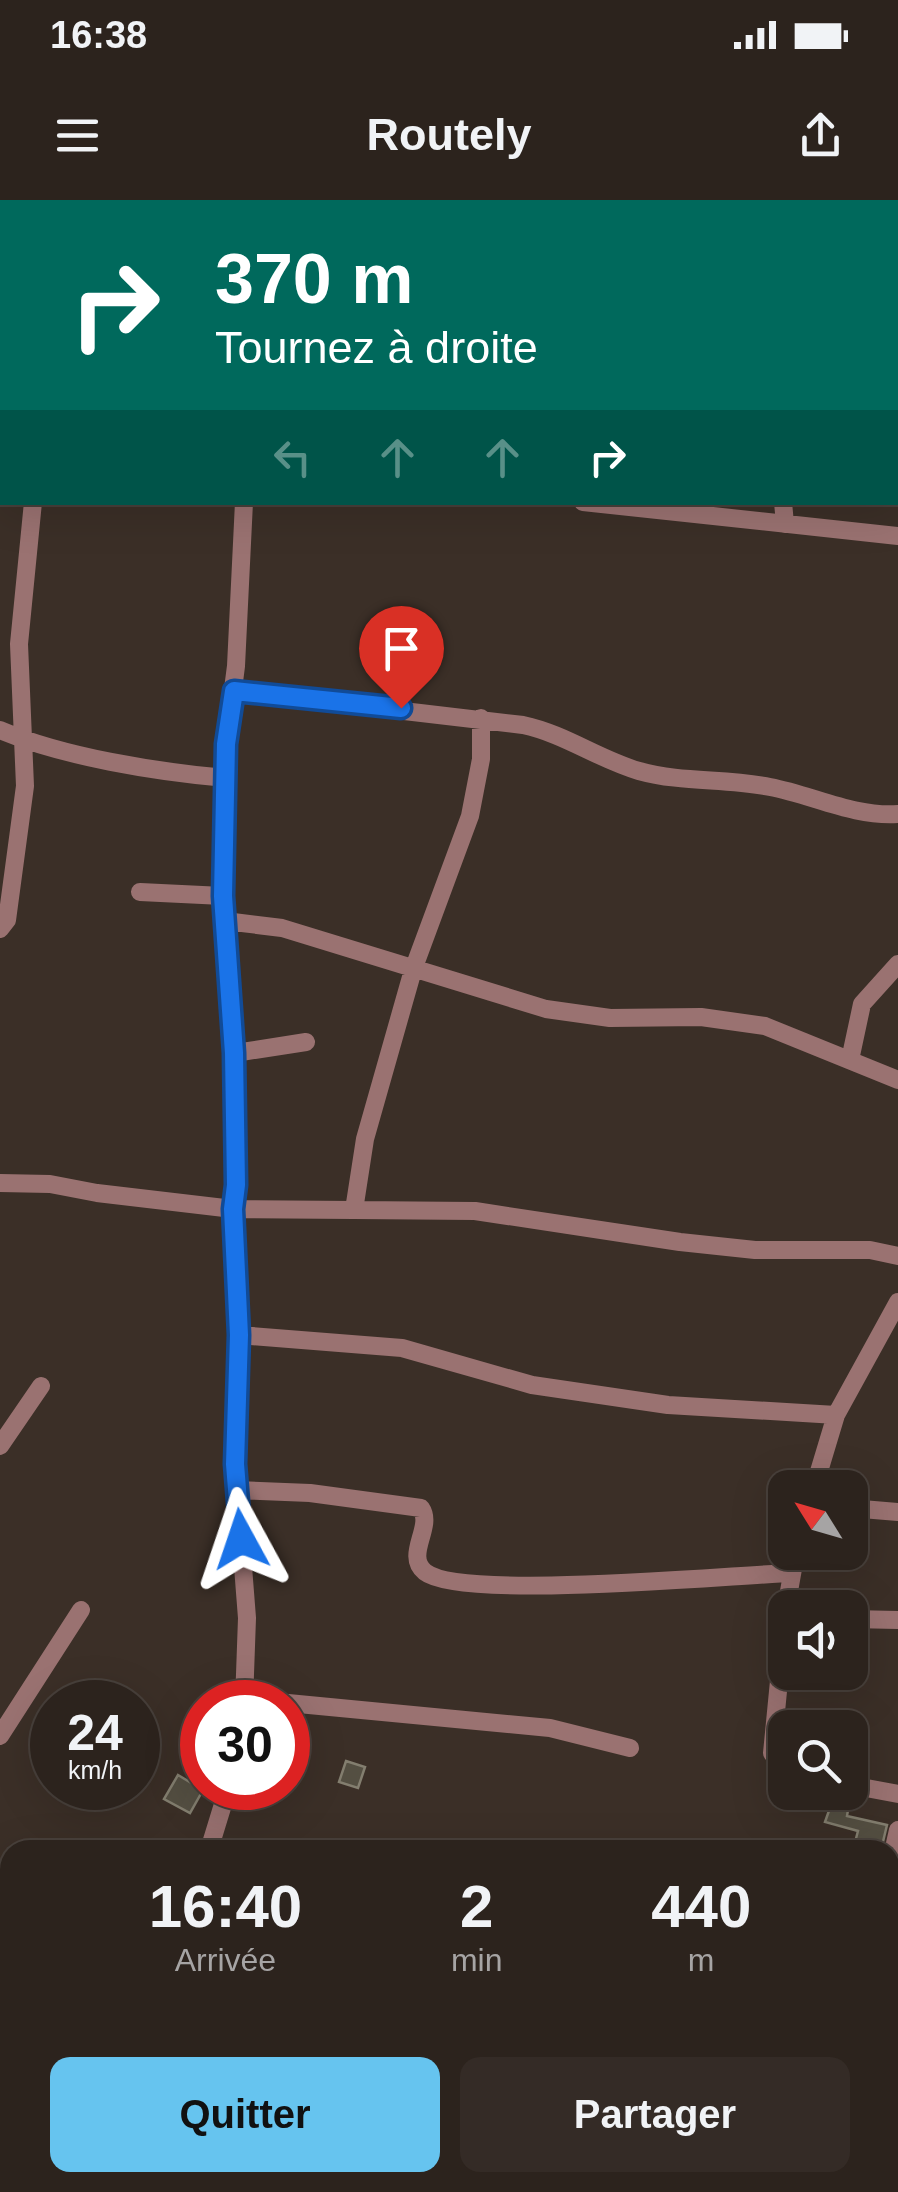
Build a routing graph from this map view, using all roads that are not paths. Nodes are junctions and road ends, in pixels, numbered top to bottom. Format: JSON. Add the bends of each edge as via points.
{"nodes":[{"id":1,"x":34,"y":505,"type":"edge"},
{"id":2,"x":244,"y":505,"type":"edge"},
{"id":3,"x":611,"y":505,"type":"edge"},
{"id":4,"x":783,"y":505,"type":"edge"},
{"id":5,"x":785,"y":524,"type":"junction"},
{"id":6,"x":898,"y":536,"type":"edge"},
{"id":7,"x":234,"y":691,"type":"junction"},
{"id":8,"x":480,"y":718,"type":"junction"},
{"id":9,"x":0,"y":730,"type":"edge"},
{"id":10,"x":24,"y":740,"type":"junction"},
{"id":11,"x":226,"y":778,"type":"junction"},
{"id":12,"x":898,"y":814,"type":"edge"},
{"id":13,"x":140,"y":892,"type":"dead end"},
{"id":14,"x":223,"y":896,"type":"junction"},
{"id":15,"x":225,"y":921,"type":"junction"},
{"id":16,"x":0,"y":928,"type":"edge"},
{"id":17,"x":898,"y":964,"type":"edge"},
{"id":18,"x":413,"y":970,"type":"junction"},
{"id":19,"x":306,"y":1042,"type":"dead end"},
{"id":20,"x":234,"y":1053,"type":"junction"},
{"id":21,"x":850,"y":1060,"type":"junction"},
{"id":22,"x":898,"y":1080,"type":"edge"},
{"id":23,"x":0,"y":1183,"type":"edge"},
{"id":24,"x":233,"y":1209,"type":"junction"},
{"id":25,"x":354,"y":1210,"type":"junction"},
{"id":26,"x":898,"y":1256,"type":"edge"},
{"id":27,"x":898,"y":1302,"type":"edge"},
{"id":28,"x":239,"y":1335,"type":"junction"},
{"id":29,"x":41,"y":1386,"type":"dead end"},
{"id":30,"x":836,"y":1415,"type":"junction"},
{"id":31,"x":0,"y":1446,"type":"edge"},
{"id":32,"x":819,"y":1470,"type":"edge"},
{"id":33,"x":236,"y":1490,"type":"junction"},
{"id":34,"x":868,"y":1510,"type":"edge"},
{"id":35,"x":898,"y":1512,"type":"edge"},
{"id":36,"x":793,"y":1570,"type":"edge"},
{"id":37,"x":792,"y":1574,"type":"junction"},
{"id":38,"x":789,"y":1590,"type":"edge"},
{"id":39,"x":81,"y":1610,"type":"dead end"},
{"id":40,"x":868,"y":1619,"type":"edge"},
{"id":41,"x":898,"y":1620,"type":"edge"},
{"id":42,"x":245,"y":1680,"type":"edge"},
{"id":43,"x":310,"y":1705,"type":"edge"},
{"id":44,"x":0,"y":1736,"type":"edge"},
{"id":45,"x":630,"y":1748,"type":"dead end"},
{"id":46,"x":868,"y":1789,"type":"edge"},
{"id":47,"x":898,"y":1794,"type":"edge"},
{"id":48,"x":221,"y":1810,"type":"edge"},
{"id":49,"x":212,"y":1840,"type":"edge"}],
"edges":[{"from":1,"to":10,"type":"street","via":[[20,644]]},
{"from":2,"to":7,"type":"street"},
{"from":3,"to":5,"type":"street"},
{"from":4,"to":5,"type":"street"},
{"from":5,"to":6,"type":"street"},
{"from":7,"to":8,"type":"street"},
{"from":7,"to":11,"type":"street"},
{"from":8,"to":12,"type":"street","via":[[556,732],[639,771],[769,787],[865,814]]},
{"from":8,"to":18,"type":"street","via":[[481,759],[470,816]]},
{"from":9,"to":10,"type":"street"},
{"from":10,"to":11,"type":"street"},
{"from":10,"to":16,"type":"street","via":[[19,834],[7,920]]},
{"from":11,"to":14,"type":"street"},
{"from":13,"to":14,"type":"street"},
{"from":14,"to":15,"type":"street"},
{"from":15,"to":18,"type":"street","via":[[282,928]]},
{"from":15,"to":20,"type":"street"},
{"from":17,"to":21,"type":"street","via":[[862,1004]]},
{"from":18,"to":21,"type":"street","via":[[546,1009],[765,1026]]},
{"from":18,"to":25,"type":"street","via":[[365,1138]]},
{"from":19,"to":20,"type":"street"},
{"from":20,"to":24,"type":"street"},
{"from":21,"to":22,"type":"street"},
{"from":23,"to":24,"type":"street"},
{"from":24,"to":25,"type":"street"},
{"from":24,"to":28,"type":"street"},
{"from":25,"to":26,"type":"street","via":[[475,1211],[755,1250]]},
{"from":27,"to":30,"type":"street"},
{"from":28,"to":30,"type":"street","via":[[402,1348],[532,1385],[668,1405]]},
{"from":28,"to":33,"type":"street"},
{"from":29,"to":31,"type":"street"},
{"from":30,"to":32,"type":"street"},
{"from":33,"to":37,"type":"street","via":[[421,1508],[425,1519],[416,1557],[430,1576],[562,1586]]},
{"from":33,"to":42,"type":"street","via":[[247,1618]]},
{"from":34,"to":35,"type":"street"},
{"from":36,"to":37,"type":"street"},
{"from":37,"to":38,"type":"street"},
{"from":39,"to":44,"type":"street"},
{"from":40,"to":41,"type":"street"},
{"from":43,"to":45,"type":"street","via":[[550,1728]]},
{"from":46,"to":47,"type":"street"},
{"from":48,"to":49,"type":"street"}]}
